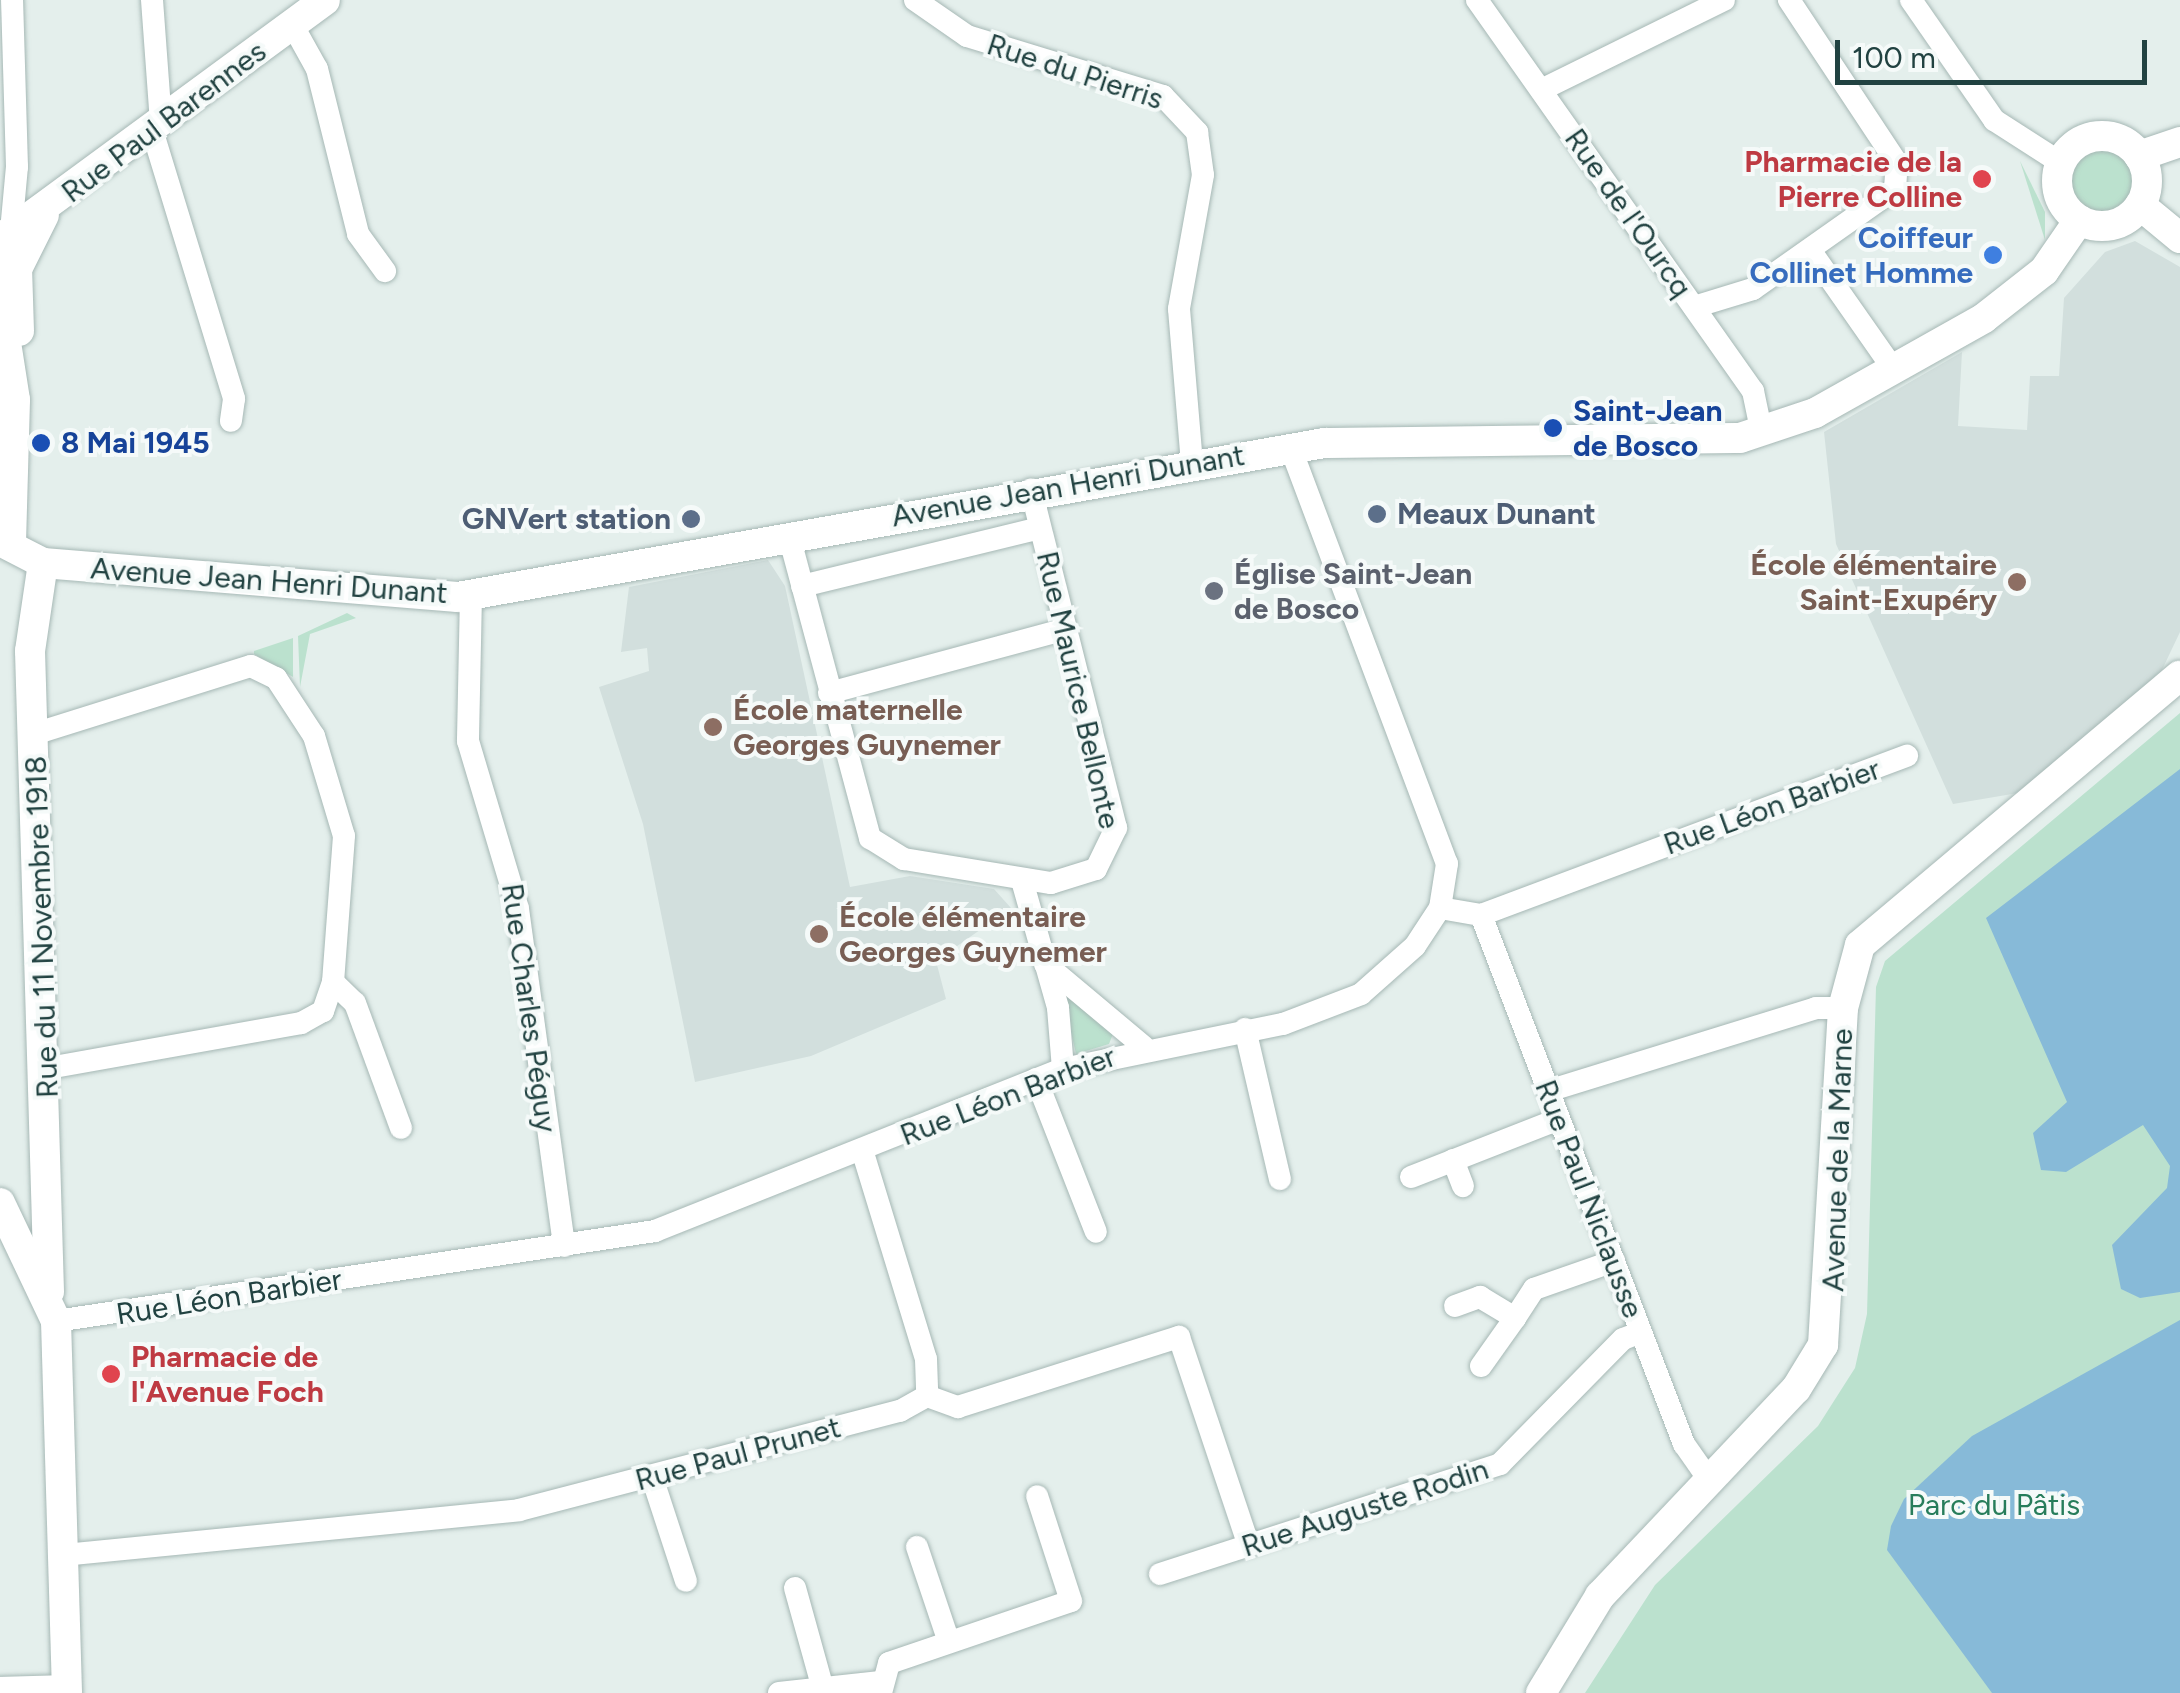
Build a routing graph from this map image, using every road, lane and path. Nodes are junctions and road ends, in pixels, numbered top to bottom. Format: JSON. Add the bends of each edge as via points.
{"nodes":[{"id":1,"x":12,"y":0,"type":"edge"},
{"id":2,"x":152,"y":0,"type":"edge"},
{"id":3,"x":325,"y":0,"type":"edge"},
{"id":4,"x":915,"y":0,"type":"edge"},
{"id":5,"x":1477,"y":0,"type":"edge"},
{"id":6,"x":1724,"y":0,"type":"edge"},
{"id":7,"x":1789,"y":0,"type":"edge"},
{"id":8,"x":1912,"y":0,"type":"edge"},
{"id":9,"x":292,"y":24,"type":"junction"},
{"id":10,"x":1540,"y":90,"type":"junction"},
{"id":11,"x":156,"y":127,"type":"junction"},
{"id":12,"x":2180,"y":142,"type":"edge"},
{"id":13,"x":2139,"y":156,"type":"junction"},
{"id":14,"x":2061,"y":164,"type":"junction"},
{"id":15,"x":2140,"y":205,"type":"junction"},
{"id":16,"x":47,"y":210,"type":"junction"},
{"id":17,"x":2078,"y":220,"type":"junction"},
{"id":18,"x":7,"y":233,"type":"edge"},
{"id":19,"x":2180,"y":238,"type":"edge"},
{"id":20,"x":1810,"y":250,"type":"junction"},
{"id":21,"x":385,"y":271,"type":"dead end"},
{"id":22,"x":1694,"y":307,"type":"junction"},
{"id":23,"x":3,"y":308,"type":"edge"},
{"id":24,"x":1894,"y":370,"type":"junction"},
{"id":25,"x":14,"y":373,"type":"junction"},
{"id":26,"x":231,"y":421,"type":"dead end"},
{"id":27,"x":1762,"y":434,"type":"junction"},
{"id":28,"x":1290,"y":448,"type":"junction"},
{"id":29,"x":1192,"y":465,"type":"junction"},
{"id":30,"x":1031,"y":490,"type":"junction"},
{"id":31,"x":1040,"y":528,"type":"junction"},
{"id":32,"x":789,"y":536,"type":"junction"},
{"id":33,"x":5,"y":541,"type":"edge"},
{"id":34,"x":43,"y":563,"type":"junction"},
{"id":35,"x":802,"y":586,"type":"junction"},
{"id":36,"x":470,"y":595,"type":"junction"},
{"id":37,"x":1066,"y":629,"type":"junction"},
{"id":38,"x":2180,"y":676,"type":"edge"},
{"id":39,"x":829,"y":693,"type":"junction"},
{"id":40,"x":34,"y":734,"type":"junction"},
{"id":41,"x":1907,"y":756,"type":"dead end"},
{"id":42,"x":1022,"y":884,"type":"junction"},
{"id":43,"x":1440,"y":908,"type":"junction"},
{"id":44,"x":1480,"y":915,"type":"junction"},
{"id":45,"x":1043,"y":962,"type":"junction"},
{"id":46,"x":334,"y":982,"type":"junction"},
{"id":47,"x":1843,"y":1008,"type":"junction"},
{"id":48,"x":1245,"y":1029,"type":"junction"},
{"id":49,"x":1143,"y":1046,"type":"junction"},
{"id":50,"x":48,"y":1068,"type":"junction"},
{"id":51,"x":1063,"y":1069,"type":"junction"},
{"id":52,"x":1036,"y":1079,"type":"junction"},
{"id":53,"x":1548,"y":1091,"type":"junction"},
{"id":54,"x":1558,"y":1119,"type":"junction"},
{"id":55,"x":400,"y":1128,"type":"dead end"},
{"id":56,"x":863,"y":1153,"type":"junction"},
{"id":57,"x":1453,"y":1160,"type":"junction"},
{"id":58,"x":1410,"y":1176,"type":"dead end"},
{"id":59,"x":1280,"y":1179,"type":"dead end"},
{"id":60,"x":1463,"y":1186,"type":"dead end"},
{"id":61,"x":0,"y":1203,"type":"edge"},
{"id":62,"x":1096,"y":1232,"type":"dead end"},
{"id":63,"x":564,"y":1246,"type":"junction"},
{"id":64,"x":1614,"y":1260,"type":"junction"},
{"id":65,"x":52,"y":1306,"type":"junction"},
{"id":66,"x":1455,"y":1306,"type":"dead end"},
{"id":67,"x":1515,"y":1318,"type":"junction"},
{"id":68,"x":1641,"y":1332,"type":"junction"},
{"id":69,"x":1481,"y":1366,"type":"dead end"},
{"id":70,"x":926,"y":1396,"type":"junction"},
{"id":71,"x":652,"y":1477,"type":"junction"},
{"id":72,"x":1707,"y":1478,"type":"junction"},
{"id":73,"x":1037,"y":1496,"type":"dead end"},
{"id":74,"x":1248,"y":1546,"type":"junction"},
{"id":75,"x":917,"y":1547,"type":"dead end"},
{"id":76,"x":63,"y":1556,"type":"junction"},
{"id":77,"x":1160,"y":1574,"type":"dead end"},
{"id":78,"x":686,"y":1581,"type":"dead end"},
{"id":79,"x":796,"y":1588,"type":"dead end"},
{"id":80,"x":950,"y":1642,"type":"junction"},
{"id":81,"x":0,"y":1688,"type":"edge"},
{"id":82,"x":880,"y":1688,"type":"edge"},
{"id":83,"x":66,"y":1689,"type":"edge"},
{"id":84,"x":823,"y":1689,"type":"junction"},
{"id":85,"x":780,"y":1693,"type":"edge"},
{"id":86,"x":1541,"y":1693,"type":"edge"}],
"edges":[{"from":1,"to":18,"type":"street"},
{"from":2,"to":11,"type":"street"},
{"from":3,"to":9,"type":"street","name":"Rue Paul Barennes"},
{"from":4,"to":29,"type":"street","name":"Rue du Pierris","via":[[967,36],[1163,96],[1197,132],[1203,176],[1179,309]]},
{"from":5,"to":10,"type":"street","name":"Rue de l'Ourcq"},
{"from":6,"to":10,"type":"street"},
{"from":7,"to":20,"type":"street","via":[[1896,162],[1895,189]]},
{"from":8,"to":14,"type":"street","via":[[1994,120]]},
{"from":9,"to":11,"type":"street","name":"Rue Paul Barennes"},
{"from":9,"to":21,"type":"street","via":[[317,69],[358,234]]},
{"from":10,"to":22,"type":"street","name":"Rue de l'Ourcq"},
{"from":11,"to":16,"type":"street","name":"Rue Paul Barennes"},
{"from":11,"to":26,"type":"street","via":[[234,399]]},
{"from":12,"to":13,"type":"street"},
{"from":13,"to":14,"type":"street","via":[[2100,136],[2074,146]]},
{"from":13,"to":15,"type":"street","via":[[2147,181]]},
{"from":14,"to":17,"type":"street","via":[[2060,197]]},
{"from":15,"to":17,"type":"street","via":[[2112,225]]},
{"from":15,"to":19,"type":"street"},
{"from":16,"to":18,"type":"street","name":"Rue Paul Barennes"},
{"from":16,"to":25,"type":"street","via":[[17,269]]},
{"from":17,"to":24,"type":"street","name":"Avenue Jean Henri Dunant","via":[[2034,280]]},
{"from":18,"to":23,"type":"street"},
{"from":20,"to":22,"type":"street","via":[[1743,294]]},
{"from":20,"to":24,"type":"street"},
{"from":22,"to":27,"type":"street","name":"Rue de l'Ourcq","via":[[1753,391]]},
{"from":23,"to":25,"type":"street"},
{"from":24,"to":27,"type":"street","name":"Avenue Jean Henri Dunant"},
{"from":25,"to":33,"type":"street","via":[[19,488]]},
{"from":27,"to":28,"type":"street","name":"Avenue Jean Henri Dunant"},
{"from":28,"to":29,"type":"street","name":"Avenue Jean Henri Dunant"},
{"from":28,"to":43,"type":"street","via":[[1448,864]]},
{"from":29,"to":30,"type":"street","name":"Avenue Jean Henri Dunant"},
{"from":30,"to":31,"type":"street","name":"Rue Maurice Bellonte"},
{"from":30,"to":32,"type":"street","name":"Avenue Jean Henri Dunant"},
{"from":31,"to":35,"type":"street"},
{"from":31,"to":37,"type":"street","name":"Rue Maurice Bellonte"},
{"from":32,"to":35,"type":"street"},
{"from":32,"to":36,"type":"street","name":"Avenue Jean Henri Dunant"},
{"from":33,"to":34,"type":"street"},
{"from":34,"to":36,"type":"street","name":"Avenue Jean Henri Dunant"},
{"from":34,"to":40,"type":"street","name":"Rue du 11 Novembre 1918","via":[[30,619]]},
{"from":35,"to":39,"type":"street"},
{"from":36,"to":63,"type":"street","name":"Rue Charles Péguy","via":[[466,728],[514,888]]},
{"from":37,"to":39,"type":"street"},
{"from":37,"to":42,"type":"street","name":"Rue Maurice Bellonte","via":[[1113,843],[1096,868]]},
{"from":38,"to":47,"type":"street","name":"Avenue de la Marne","via":[[1873,928],[1852,959]]},
{"from":39,"to":42,"type":"street","via":[[864,826],[879,848]]},
{"from":40,"to":46,"type":"street","via":[[234,667],[276,678],[314,736],[339,802],[344,869]]},
{"from":40,"to":50,"type":"street","name":"Rue du 11 Novembre 1918"},
{"from":41,"to":44,"type":"street","name":"Rue Léon Barbier"},
{"from":42,"to":45,"type":"street"},
{"from":43,"to":44,"type":"street"},
{"from":43,"to":48,"type":"street","name":"Rue Léon Barbier","via":[[1401,962],[1361,994]]},
{"from":44,"to":53,"type":"street","name":"Rue Paul Niclausse"},
{"from":45,"to":49,"type":"street"},
{"from":45,"to":51,"type":"street"},
{"from":46,"to":50,"type":"street","via":[[322,1010],[301,1023]]},
{"from":46,"to":55,"type":"street","via":[[355,1003]]},
{"from":47,"to":53,"type":"street","via":[[1816,1008]]},
{"from":47,"to":72,"type":"street","name":"Avenue de la Marne","via":[[1824,1345],[1796,1390]]},
{"from":48,"to":49,"type":"street","name":"Rue Léon Barbier"},
{"from":48,"to":59,"type":"street"},
{"from":49,"to":51,"type":"street","name":"Rue Léon Barbier"},
{"from":50,"to":65,"type":"street","name":"Rue du 11 Novembre 1918"},
{"from":51,"to":52,"type":"street","name":"Rue Léon Barbier"},
{"from":52,"to":56,"type":"street","name":"Rue Léon Barbier"},
{"from":52,"to":62,"type":"street"},
{"from":53,"to":54,"type":"street","name":"Rue Paul Niclausse"},
{"from":54,"to":57,"type":"street"},
{"from":54,"to":64,"type":"street","name":"Rue Paul Niclausse"},
{"from":56,"to":63,"type":"street","name":"Rue Léon Barbier","via":[[705,1216]]},
{"from":56,"to":70,"type":"street","via":[[926,1359]]},
{"from":57,"to":58,"type":"street"},
{"from":57,"to":60,"type":"street"},
{"from":61,"to":65,"type":"street"},
{"from":63,"to":65,"type":"street","name":"Rue Léon Barbier"},
{"from":64,"to":67,"type":"street","via":[[1534,1289]]},
{"from":64,"to":68,"type":"street","name":"Rue Paul Niclausse"},
{"from":65,"to":76,"type":"street","name":"Rue du 11 Novembre 1918"},
{"from":66,"to":67,"type":"street","via":[[1480,1296]]},
{"from":67,"to":69,"type":"street"},
{"from":68,"to":72,"type":"street","name":"Rue Paul Niclausse","via":[[1684,1444]]},
{"from":68,"to":74,"type":"street","name":"Rue Auguste Rodin","via":[[1623,1339],[1500,1464]]},
{"from":70,"to":71,"type":"street","name":"Rue Paul Prunet","via":[[900,1411]]},
{"from":70,"to":74,"type":"street","via":[[958,1407],[1179,1337]]},
{"from":71,"to":76,"type":"street","name":"Rue Paul Prunet","via":[[436,1522]]},
{"from":71,"to":78,"type":"street"},
{"from":72,"to":86,"type":"street","name":"Avenue de la Marne","via":[[1600,1596]]},
{"from":73,"to":80,"type":"street","via":[[1071,1601]]},
{"from":74,"to":77,"type":"street","name":"Rue Auguste Rodin"},
{"from":75,"to":80,"type":"street"},
{"from":76,"to":83,"type":"street","name":"Rue du 11 Novembre 1918"},
{"from":79,"to":84,"type":"street"},
{"from":80,"to":82,"type":"street","via":[[889,1663]]},
{"from":81,"to":83,"type":"street"},
{"from":82,"to":84,"type":"street"},
{"from":84,"to":85,"type":"street"}]}
